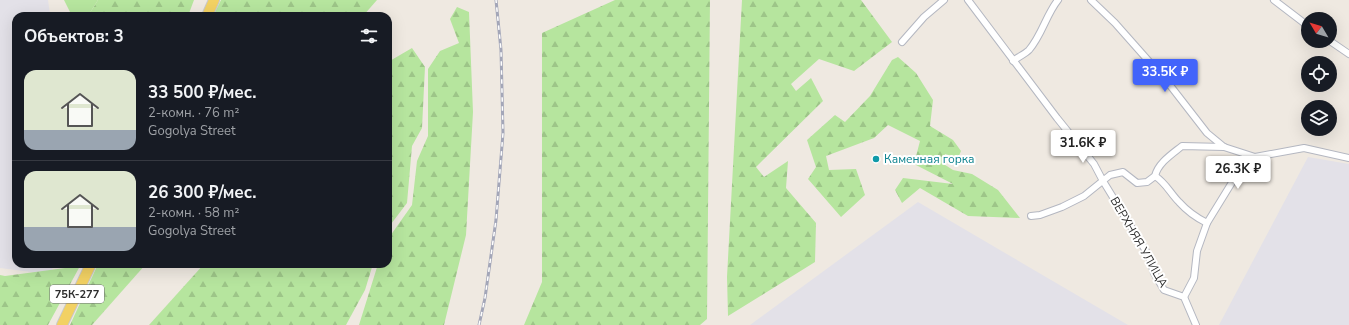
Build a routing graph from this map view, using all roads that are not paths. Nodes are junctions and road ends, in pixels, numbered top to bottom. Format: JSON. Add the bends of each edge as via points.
{"nodes":[{"id":1,"x":214,"y":0,"type":"edge"},
{"id":2,"x":944,"y":0,"type":"edge"},
{"id":3,"x":968,"y":0,"type":"edge"},
{"id":4,"x":1058,"y":0,"type":"edge"},
{"id":5,"x":1091,"y":0,"type":"edge"},
{"id":6,"x":1274,"y":0,"type":"edge"},
{"id":7,"x":209,"y":12,"type":"edge"},
{"id":8,"x":1301,"y":21,"type":"edge"},
{"id":9,"x":902,"y":42,"type":"dead end"},
{"id":10,"x":1337,"y":46,"type":"edge"},
{"id":11,"x":1349,"y":54,"type":"edge"},
{"id":12,"x":1013,"y":60,"type":"junction"},
{"id":13,"x":1224,"y":147,"type":"junction"},
{"id":14,"x":1255,"y":157,"type":"junction"},
{"id":15,"x":1349,"y":158,"type":"edge"},
{"id":16,"x":1155,"y":176,"type":"junction"},
{"id":17,"x":1103,"y":181,"type":"junction"},
{"id":18,"x":1031,"y":216,"type":"dead end"},
{"id":19,"x":1207,"y":223,"type":"junction"},
{"id":20,"x":89,"y":268,"type":"edge"},
{"id":21,"x":1184,"y":297,"type":"junction"},
{"id":22,"x":62,"y":325,"type":"edge"},
{"id":23,"x":1196,"y":325,"type":"edge"}],
"edges":[{"from":1,"to":7,"type":"main road"},
{"from":2,"to":9,"type":"street","via":[[924,17]]},
{"from":3,"to":12,"type":"street","name":"ВЕРХНЯЯ УЛИЦА"},
{"from":4,"to":12,"type":"street","via":[[1039,36],[1028,50]]},
{"from":5,"to":13,"type":"street","via":[[1116,23],[1207,133]]},
{"from":6,"to":8,"type":"street"},
{"from":10,"to":11,"type":"street"},
{"from":12,"to":17,"type":"street","name":"ВЕРХНЯЯ УЛИЦА","via":[[1094,164]]},
{"from":13,"to":14,"type":"street"},
{"from":13,"to":16,"type":"street","via":[[1182,146],[1162,163]]},
{"from":14,"to":15,"type":"street","via":[[1304,148]]},
{"from":14,"to":19,"type":"street","via":[[1239,171]]},
{"from":16,"to":17,"type":"street","via":[[1147,182],[1137,184],[1123,172],[1110,175]]},
{"from":16,"to":19,"type":"street","via":[[1164,183],[1178,202]]},
{"from":17,"to":18,"type":"street","via":[[1084,196],[1062,207]]},
{"from":17,"to":21,"type":"street","name":"ВЕРХНЯЯ УЛИЦА","via":[[1150,256],[1154,273],[1164,290]]},
{"from":19,"to":21,"type":"street","via":[[1197,251],[1194,278]]},
{"from":20,"to":22,"type":"main road","number":"75К-277"},
{"from":21,"to":23,"type":"street"}]}
